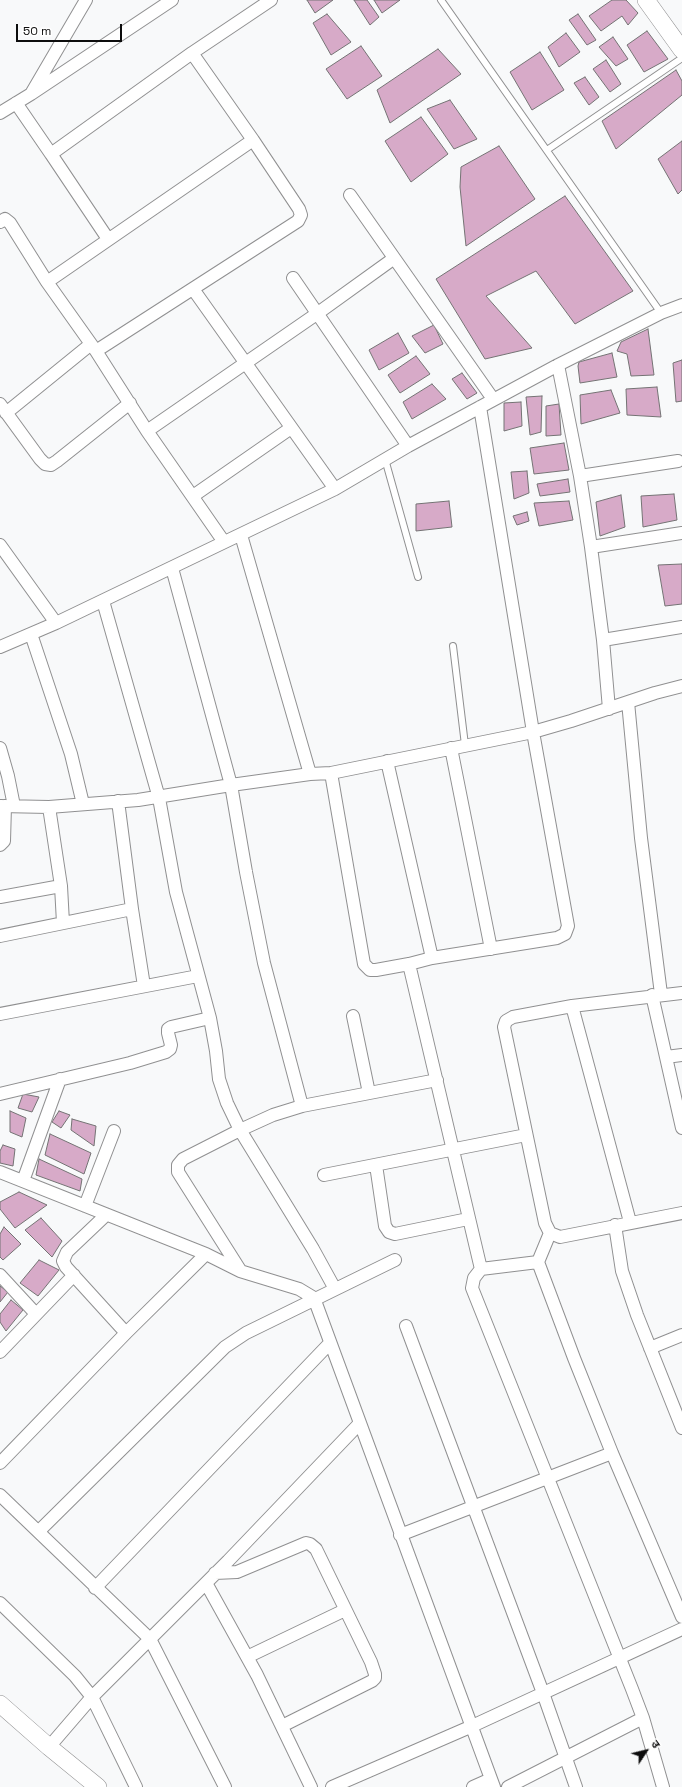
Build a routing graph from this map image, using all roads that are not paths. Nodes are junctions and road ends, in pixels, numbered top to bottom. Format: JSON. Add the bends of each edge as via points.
{"nodes":[{"id":1,"x":86,"y":0,"type":"edge"},
{"id":2,"x":172,"y":0,"type":"edge"},
{"id":3,"x":271,"y":0,"type":"edge"},
{"id":4,"x":441,"y":0,"type":"edge"},
{"id":5,"x":646,"y":0,"type":"edge"},
{"id":6,"x":682,"y":50,"type":"edge"},
{"id":7,"x":192,"y":54,"type":"junction"},
{"id":8,"x":682,"y":58,"type":"edge"},
{"id":9,"x":31,"y":94,"type":"junction"},
{"id":10,"x":16,"y":104,"type":"junction"},
{"id":11,"x":0,"y":114,"type":"edge"},
{"id":12,"x":253,"y":140,"type":"junction"},
{"id":13,"x":547,"y":150,"type":"junction"},
{"id":14,"x":52,"y":154,"type":"junction"},
{"id":15,"x":350,"y":195,"type":"dead end"},
{"id":16,"x":0,"y":222,"type":"edge"},
{"id":17,"x":108,"y":239,"type":"junction"},
{"id":18,"x":393,"y":259,"type":"junction"},
{"id":19,"x":293,"y":278,"type":"dead end"},
{"id":20,"x":47,"y":282,"type":"junction"},
{"id":21,"x":193,"y":289,"type":"junction"},
{"id":22,"x":682,"y":305,"type":"edge"},
{"id":23,"x":318,"y":313,"type":"junction"},
{"id":24,"x":661,"y":313,"type":"junction"},
{"id":25,"x":93,"y":348,"type":"junction"},
{"id":26,"x":245,"y":363,"type":"junction"},
{"id":27,"x":558,"y":365,"type":"junction"},
{"id":28,"x":493,"y":399,"type":"junction"},
{"id":29,"x":130,"y":403,"type":"junction"},
{"id":30,"x":480,"y":406,"type":"junction"},
{"id":31,"x":3,"y":409,"type":"edge"},
{"id":32,"x":291,"y":428,"type":"junction"},
{"id":33,"x":147,"y":431,"type":"junction"},
{"id":34,"x":408,"y":446,"type":"junction"},
{"id":35,"x":385,"y":459,"type":"junction"},
{"id":36,"x":678,"y":461,"type":"dead end"},
{"id":37,"x":580,"y":476,"type":"junction"},
{"id":38,"x":335,"y":489,"type":"junction"},
{"id":39,"x":193,"y":496,"type":"junction"},
{"id":40,"x":682,"y":534,"type":"edge"},
{"id":41,"x":241,"y":535,"type":"junction"},
{"id":42,"x":224,"y":542,"type":"junction"},
{"id":43,"x":0,"y":545,"type":"edge"},
{"id":44,"x":591,"y":547,"type":"junction"},
{"id":45,"x":172,"y":568,"type":"junction"},
{"id":46,"x":418,"y":577,"type":"dead end"},
{"id":47,"x":103,"y":601,"type":"junction"},
{"id":48,"x":56,"y":623,"type":"junction"},
{"id":49,"x":682,"y":627,"type":"edge"},
{"id":50,"x":31,"y":634,"type":"junction"},
{"id":51,"x":603,"y":640,"type":"junction"},
{"id":52,"x":453,"y":646,"type":"dead end"},
{"id":53,"x":0,"y":647,"type":"edge"},
{"id":54,"x":682,"y":686,"type":"edge"},
{"id":55,"x":628,"y":702,"type":"junction"},
{"id":56,"x":609,"y":709,"type":"junction"},
{"id":57,"x":533,"y":732,"type":"junction"},
{"id":58,"x":465,"y":745,"type":"junction"},
{"id":59,"x":451,"y":748,"type":"junction"},
{"id":60,"x":0,"y":751,"type":"edge"},
{"id":61,"x":386,"y":761,"type":"junction"},
{"id":62,"x":331,"y":773,"type":"junction"},
{"id":63,"x":310,"y":774,"type":"junction"},
{"id":64,"x":231,"y":785,"type":"junction"},
{"id":65,"x":159,"y":798,"type":"junction"},
{"id":66,"x":118,"y":801,"type":"junction"},
{"id":67,"x":82,"y":804,"type":"junction"},
{"id":68,"x":7,"y":806,"type":"edge"},
{"id":69,"x":49,"y":807,"type":"junction"},
{"id":70,"x":0,"y":845,"type":"edge"},
{"id":71,"x":61,"y":886,"type":"junction"},
{"id":72,"x":0,"y":897,"type":"edge"},
{"id":73,"x":132,"y":909,"type":"junction"},
{"id":74,"x":63,"y":923,"type":"junction"},
{"id":75,"x":0,"y":936,"type":"edge"},
{"id":76,"x":491,"y":949,"type":"junction"},
{"id":77,"x":432,"y":958,"type":"junction"},
{"id":78,"x":409,"y":964,"type":"junction"},
{"id":79,"x":198,"y":976,"type":"junction"},
{"id":80,"x":144,"y":986,"type":"junction"},
{"id":81,"x":682,"y":992,"type":"edge"},
{"id":82,"x":657,"y":995,"type":"junction"},
{"id":83,"x":572,"y":1006,"type":"junction"},
{"id":84,"x":0,"y":1014,"type":"edge"},
{"id":85,"x":353,"y":1016,"type":"dead end"},
{"id":86,"x":210,"y":1018,"type":"junction"},
{"id":87,"x":682,"y":1055,"type":"edge"},
{"id":88,"x":666,"y":1057,"type":"junction"},
{"id":89,"x":60,"y":1079,"type":"junction"},
{"id":90,"x":437,"y":1080,"type":"junction"},
{"id":91,"x":370,"y":1093,"type":"junction"},
{"id":92,"x":0,"y":1094,"type":"edge"},
{"id":93,"x":302,"y":1106,"type":"junction"},
{"id":94,"x":682,"y":1128,"type":"edge"},
{"id":95,"x":240,"y":1130,"type":"junction"},
{"id":96,"x":114,"y":1131,"type":"dead end"},
{"id":97,"x":526,"y":1135,"type":"junction"},
{"id":98,"x":452,"y":1150,"type":"junction"},
{"id":99,"x":376,"y":1165,"type":"junction"},
{"id":100,"x":0,"y":1172,"type":"edge"},
{"id":101,"x":324,"y":1175,"type":"dead end"},
{"id":102,"x":23,"y":1181,"type":"junction"},
{"id":103,"x":85,"y":1206,"type":"junction"},
{"id":104,"x":682,"y":1213,"type":"edge"},
{"id":105,"x":106,"y":1215,"type":"junction"},
{"id":106,"x":468,"y":1219,"type":"junction"},
{"id":107,"x":630,"y":1222,"type":"junction"},
{"id":108,"x":615,"y":1225,"type":"junction"},
{"id":109,"x":550,"y":1233,"type":"junction"},
{"id":110,"x":206,"y":1254,"type":"junction"},
{"id":111,"x":395,"y":1260,"type":"dead end"},
{"id":112,"x":538,"y":1262,"type":"junction"},
{"id":113,"x":481,"y":1269,"type":"junction"},
{"id":114,"x":240,"y":1271,"type":"junction"},
{"id":115,"x":0,"y":1275,"type":"edge"},
{"id":116,"x":74,"y":1275,"type":"junction"},
{"id":117,"x":335,"y":1289,"type":"junction"},
{"id":118,"x":314,"y":1298,"type":"junction"},
{"id":119,"x":36,"y":1314,"type":"junction"},
{"id":120,"x":406,"y":1326,"type":"dead end"},
{"id":121,"x":126,"y":1334,"type":"junction"},
{"id":122,"x":682,"y":1335,"type":"edge"},
{"id":123,"x":330,"y":1343,"type":"junction"},
{"id":124,"x":650,"y":1348,"type":"junction"},
{"id":125,"x":0,"y":1352,"type":"edge"},
{"id":126,"x":360,"y":1423,"type":"junction"},
{"id":127,"x":682,"y":1428,"type":"edge"},
{"id":128,"x":612,"y":1453,"type":"junction"},
{"id":129,"x":0,"y":1463,"type":"edge"},
{"id":130,"x":548,"y":1479,"type":"junction"},
{"id":131,"x":0,"y":1495,"type":"edge"},
{"id":132,"x":475,"y":1507,"type":"junction"},
{"id":133,"x":39,"y":1531,"type":"junction"},
{"id":134,"x":400,"y":1535,"type":"junction"},
{"id":135,"x":215,"y":1572,"type":"junction"},
{"id":136,"x":206,"y":1583,"type":"junction"},
{"id":137,"x":95,"y":1588,"type":"junction"},
{"id":138,"x":0,"y":1603,"type":"edge"},
{"id":139,"x":345,"y":1610,"type":"junction"},
{"id":140,"x":682,"y":1617,"type":"edge"},
{"id":141,"x":682,"y":1629,"type":"edge"},
{"id":142,"x":150,"y":1639,"type":"junction"},
{"id":143,"x":247,"y":1657,"type":"junction"},
{"id":144,"x":619,"y":1658,"type":"junction"},
{"id":145,"x":543,"y":1693,"type":"junction"},
{"id":146,"x":92,"y":1697,"type":"junction"},
{"id":147,"x":0,"y":1704,"type":"edge"},
{"id":148,"x":643,"y":1718,"type":"junction"},
{"id":149,"x":282,"y":1726,"type":"junction"},
{"id":150,"x":470,"y":1727,"type":"junction"},
{"id":151,"x":48,"y":1747,"type":"junction"},
{"id":152,"x":566,"y":1758,"type":"junction"},
{"id":153,"x":492,"y":1783,"type":"edge"},
{"id":154,"x":660,"y":1786,"type":"edge"},
{"id":155,"x":98,"y":1787,"type":"edge"},
{"id":156,"x":136,"y":1787,"type":"edge"},
{"id":157,"x":225,"y":1787,"type":"edge"},
{"id":158,"x":311,"y":1787,"type":"edge"},
{"id":159,"x":332,"y":1787,"type":"edge"},
{"id":160,"x":473,"y":1787,"type":"edge"},
{"id":161,"x":508,"y":1787,"type":"edge"},
{"id":162,"x":576,"y":1787,"type":"edge"}],
"edges":[{"from":1,"to":9,"type":"street"},
{"from":2,"to":9,"type":"street"},
{"from":3,"to":7,"type":"street"},
{"from":4,"to":13,"type":"lane"},
{"from":5,"to":6,"type":"street"},
{"from":7,"to":12,"type":"street"},
{"from":7,"to":14,"type":"street"},
{"from":8,"to":13,"type":"lane"},
{"from":9,"to":10,"type":"street"},
{"from":10,"to":11,"type":"street"},
{"from":10,"to":14,"type":"street"},
{"from":12,"to":17,"type":"street"},
{"from":12,"to":21,"type":"street","via":[[301,215],[298,221]]},
{"from":13,"to":24,"type":"lane"},
{"from":14,"to":17,"type":"street"},
{"from":15,"to":18,"type":"street"},
{"from":16,"to":20,"type":"street","via":[[5,219],[10,223]]},
{"from":17,"to":20,"type":"street"},
{"from":18,"to":23,"type":"street"},
{"from":18,"to":28,"type":"street"},
{"from":19,"to":23,"type":"street"},
{"from":20,"to":25,"type":"street"},
{"from":21,"to":25,"type":"street"},
{"from":21,"to":26,"type":"street"},
{"from":22,"to":24,"type":"street"},
{"from":23,"to":26,"type":"street"},
{"from":23,"to":34,"type":"street"},
{"from":24,"to":27,"type":"street"},
{"from":25,"to":29,"type":"street"},
{"from":25,"to":31,"type":"street"},
{"from":26,"to":32,"type":"street"},
{"from":26,"to":33,"type":"street"},
{"from":27,"to":28,"type":"street"},
{"from":27,"to":37,"type":"street"},
{"from":28,"to":30,"type":"street"},
{"from":29,"to":31,"type":"street","via":[[57,462],[51,464],[45,464],[40,459]]},
{"from":29,"to":33,"type":"street"},
{"from":30,"to":34,"type":"street"},
{"from":30,"to":57,"type":"street"},
{"from":32,"to":38,"type":"street"},
{"from":32,"to":39,"type":"street"},
{"from":33,"to":39,"type":"street"},
{"from":34,"to":35,"type":"street"},
{"from":35,"to":38,"type":"street"},
{"from":35,"to":46,"type":"lane"},
{"from":36,"to":37,"type":"street"},
{"from":37,"to":44,"type":"street"},
{"from":38,"to":41,"type":"street"},
{"from":39,"to":42,"type":"street"},
{"from":40,"to":44,"type":"street"},
{"from":41,"to":42,"type":"street"},
{"from":41,"to":63,"type":"street"},
{"from":42,"to":45,"type":"street"},
{"from":43,"to":48,"type":"street"},
{"from":44,"to":51,"type":"street"},
{"from":45,"to":47,"type":"street"},
{"from":45,"to":64,"type":"street"},
{"from":47,"to":48,"type":"street"},
{"from":47,"to":65,"type":"street"},
{"from":48,"to":50,"type":"street"},
{"from":49,"to":51,"type":"street"},
{"from":50,"to":53,"type":"street"},
{"from":50,"to":67,"type":"street","via":[[71,754]]},
{"from":51,"to":56,"type":"street"},
{"from":52,"to":58,"type":"lane"},
{"from":54,"to":55,"type":"street"},
{"from":55,"to":56,"type":"street"},
{"from":55,"to":82,"type":"street"},
{"from":56,"to":57,"type":"street"},
{"from":57,"to":58,"type":"street"},
{"from":57,"to":76,"type":"street","via":[[568,926],[565,934],[557,938]]},
{"from":58,"to":59,"type":"street"},
{"from":59,"to":61,"type":"street"},
{"from":59,"to":76,"type":"street"},
{"from":60,"to":68,"type":"street"},
{"from":61,"to":62,"type":"street"},
{"from":61,"to":77,"type":"street"},
{"from":62,"to":63,"type":"street"},
{"from":62,"to":78,"type":"street","via":[[364,964],[370,970]]},
{"from":63,"to":64,"type":"street"},
{"from":64,"to":65,"type":"street"},
{"from":64,"to":93,"type":"street","via":[[264,963]]},
{"from":65,"to":66,"type":"street"},
{"from":65,"to":79,"type":"street","via":[[176,892]]},
{"from":66,"to":67,"type":"street"},
{"from":66,"to":73,"type":"street"},
{"from":67,"to":69,"type":"street"},
{"from":68,"to":69,"type":"street"},
{"from":68,"to":70,"type":"street","via":[[4,841]]},
{"from":69,"to":71,"type":"street"},
{"from":71,"to":72,"type":"street"},
{"from":71,"to":74,"type":"street"},
{"from":73,"to":74,"type":"street"},
{"from":73,"to":80,"type":"street"},
{"from":74,"to":75,"type":"street"},
{"from":76,"to":77,"type":"street"},
{"from":77,"to":78,"type":"street"},
{"from":78,"to":90,"type":"street"},
{"from":79,"to":80,"type":"street"},
{"from":79,"to":86,"type":"street"},
{"from":80,"to":84,"type":"street"},
{"from":81,"to":82,"type":"street"},
{"from":82,"to":83,"type":"street"},
{"from":82,"to":88,"type":"street"},
{"from":83,"to":97,"type":"street","via":[[513,1017],[506,1021],[504,1027]]},
{"from":83,"to":107,"type":"street"},
{"from":85,"to":91,"type":"street"},
{"from":86,"to":89,"type":"street","via":[[168,1029],[171,1045],[166,1052]]},
{"from":86,"to":95,"type":"street","via":[[219,1079]]},
{"from":87,"to":88,"type":"street"},
{"from":88,"to":94,"type":"street"},
{"from":89,"to":92,"type":"street"},
{"from":89,"to":102,"type":"street"},
{"from":90,"to":91,"type":"street"},
{"from":90,"to":98,"type":"street"},
{"from":91,"to":93,"type":"street"},
{"from":93,"to":95,"type":"street","via":[[273,1115]]},
{"from":95,"to":114,"type":"street","via":[[183,1159],[178,1165],[178,1172]]},
{"from":95,"to":117,"type":"street"},
{"from":96,"to":103,"type":"street"},
{"from":97,"to":98,"type":"street"},
{"from":97,"to":109,"type":"street","via":[[545,1223]]},
{"from":98,"to":99,"type":"street"},
{"from":98,"to":106,"type":"street"},
{"from":99,"to":101,"type":"street"},
{"from":99,"to":106,"type":"street","via":[[385,1226],[389,1232],[396,1234]]},
{"from":100,"to":102,"type":"street"},
{"from":102,"to":103,"type":"street"},
{"from":103,"to":105,"type":"street"},
{"from":104,"to":107,"type":"street"},
{"from":105,"to":110,"type":"street"},
{"from":105,"to":116,"type":"street","via":[[67,1252],[63,1261]]},
{"from":106,"to":113,"type":"street"},
{"from":107,"to":108,"type":"street"},
{"from":108,"to":109,"type":"street","via":[[560,1237]]},
{"from":108,"to":124,"type":"street","via":[[622,1271]]},
{"from":109,"to":112,"type":"street"},
{"from":110,"to":114,"type":"street"},
{"from":110,"to":121,"type":"street"},
{"from":111,"to":117,"type":"street"},
{"from":112,"to":113,"type":"street"},
{"from":112,"to":128,"type":"street"},
{"from":113,"to":130,"type":"street","via":[[474,1278],[472,1288]]},
{"from":114,"to":118,"type":"street","via":[[299,1289]]},
{"from":115,"to":119,"type":"street"},
{"from":116,"to":119,"type":"street"},
{"from":116,"to":121,"type":"street"},
{"from":117,"to":118,"type":"street"},
{"from":118,"to":123,"type":"street"},
{"from":118,"to":133,"type":"street","via":[[246,1333],[225,1347]]},
{"from":119,"to":125,"type":"street"},
{"from":120,"to":132,"type":"street"},
{"from":121,"to":129,"type":"street"},
{"from":122,"to":124,"type":"street"},
{"from":123,"to":126,"type":"street"},
{"from":123,"to":137,"type":"street"},
{"from":124,"to":127,"type":"street"},
{"from":126,"to":134,"type":"street"},
{"from":126,"to":135,"type":"street"},
{"from":128,"to":130,"type":"street"},
{"from":128,"to":140,"type":"street"},
{"from":130,"to":132,"type":"street"},
{"from":130,"to":144,"type":"street"},
{"from":131,"to":133,"type":"street"},
{"from":132,"to":134,"type":"street"},
{"from":132,"to":145,"type":"street"},
{"from":133,"to":137,"type":"street"},
{"from":134,"to":150,"type":"street"},
{"from":135,"to":136,"type":"street"},
{"from":135,"to":139,"type":"street","via":[[236,1572],[310,1544],[316,1549]]},
{"from":136,"to":142,"type":"street"},
{"from":136,"to":143,"type":"street"},
{"from":137,"to":142,"type":"street"},
{"from":138,"to":146,"type":"street","via":[[75,1676]]},
{"from":139,"to":143,"type":"street"},
{"from":139,"to":149,"type":"street","via":[[375,1678]]},
{"from":141,"to":144,"type":"street"},
{"from":142,"to":146,"type":"street"},
{"from":142,"to":157,"type":"street"},
{"from":143,"to":149,"type":"street"},
{"from":144,"to":145,"type":"street"},
{"from":144,"to":148,"type":"street"},
{"from":145,"to":150,"type":"street"},
{"from":145,"to":152,"type":"street"},
{"from":146,"to":151,"type":"street"},
{"from":146,"to":156,"type":"street"},
{"from":147,"to":151,"type":"street"},
{"from":148,"to":152,"type":"street"},
{"from":148,"to":154,"type":"street"},
{"from":149,"to":158,"type":"street"},
{"from":150,"to":153,"type":"street"},
{"from":150,"to":159,"type":"street"},
{"from":151,"to":155,"type":"street"},
{"from":152,"to":161,"type":"street"},
{"from":152,"to":162,"type":"street"},
{"from":153,"to":160,"type":"street"}]}
